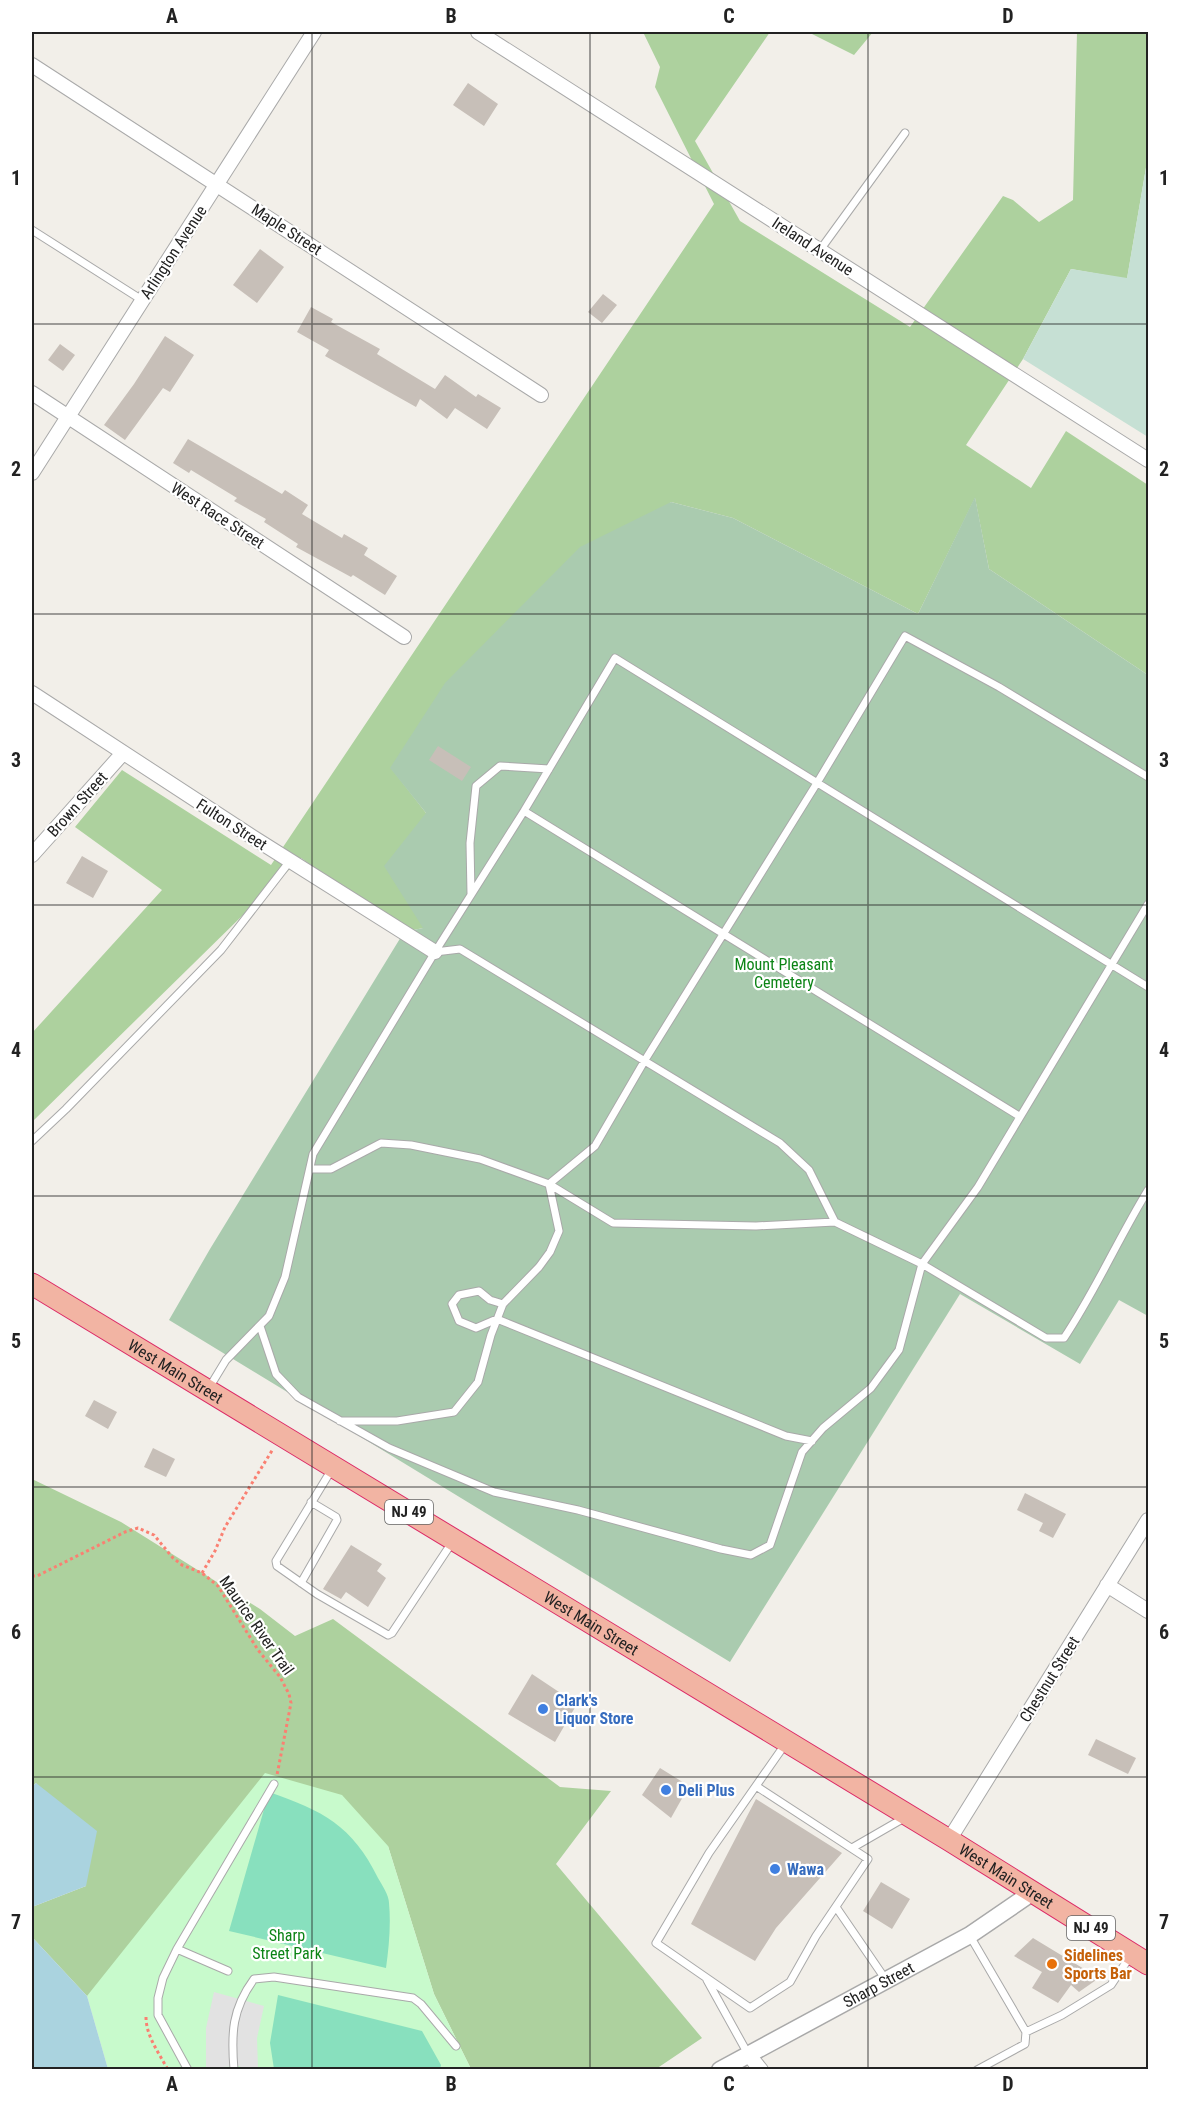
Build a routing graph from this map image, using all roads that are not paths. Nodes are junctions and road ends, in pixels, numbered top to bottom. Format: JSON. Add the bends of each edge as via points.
{"nodes":[{"id":1,"x":314,"y":32,"type":"edge"},
{"id":2,"x":478,"y":32,"type":"edge"},
{"id":3,"x":32,"y":64,"type":"edge"},
{"id":4,"x":904,"y":133,"type":"dead end"},
{"id":5,"x":217,"y":184,"type":"junction"},
{"id":6,"x":32,"y":230,"type":"edge"},
{"id":7,"x":820,"y":250,"type":"junction"},
{"id":8,"x":142,"y":300,"type":"junction"},
{"id":9,"x":32,"y":393,"type":"edge"},
{"id":10,"x":541,"y":395,"type":"dead end"},
{"id":11,"x":68,"y":417,"type":"junction"},
{"id":12,"x":1149,"y":460,"type":"edge"},
{"id":13,"x":32,"y":473,"type":"edge"},
{"id":14,"x":404,"y":637,"type":"dead end"},
{"id":15,"x":32,"y":693,"type":"edge"},
{"id":16,"x":123,"y":753,"type":"junction"},
{"id":17,"x":549,"y":769,"type":"junction"},
{"id":18,"x":1149,"y":777,"type":"edge"},
{"id":19,"x":817,"y":783,"type":"junction"},
{"id":20,"x":524,"y":811,"type":"junction"},
{"id":21,"x":32,"y":855,"type":"edge"},
{"id":22,"x":290,"y":861,"type":"junction"},
{"id":23,"x":471,"y":895,"type":"junction"},
{"id":24,"x":1149,"y":904,"type":"edge"},
{"id":25,"x":722,"y":934,"type":"junction"},
{"id":26,"x":435,"y":952,"type":"junction"},
{"id":27,"x":1111,"y":964,"type":"junction"},
{"id":28,"x":1149,"y":987,"type":"edge"},
{"id":29,"x":645,"y":1060,"type":"junction"},
{"id":30,"x":1019,"y":1116,"type":"junction"},
{"id":31,"x":32,"y":1141,"type":"edge"},
{"id":32,"x":310,"y":1169,"type":"junction"},
{"id":33,"x":549,"y":1184,"type":"junction"},
{"id":34,"x":1149,"y":1190,"type":"edge"},
{"id":35,"x":835,"y":1222,"type":"junction"},
{"id":36,"x":922,"y":1264,"type":"junction"},
{"id":37,"x":32,"y":1284,"type":"edge"},
{"id":38,"x":503,"y":1304,"type":"junction"},
{"id":39,"x":497,"y":1319,"type":"junction"},
{"id":40,"x":260,"y":1326,"type":"junction"},
{"id":41,"x":208,"y":1391,"type":"junction"},
{"id":42,"x":338,"y":1421,"type":"junction"},
{"id":43,"x":812,"y":1441,"type":"junction"},
{"id":44,"x":333,"y":1467,"type":"junction"},
{"id":45,"x":311,"y":1502,"type":"junction"},
{"id":46,"x":1149,"y":1520,"type":"edge"},
{"id":47,"x":454,"y":1539,"type":"junction"},
{"id":48,"x":301,"y":1583,"type":"junction"},
{"id":49,"x":1107,"y":1585,"type":"junction"},
{"id":50,"x":1149,"y":1611,"type":"edge"},
{"id":51,"x":787,"y":1741,"type":"junction"},
{"id":52,"x":274,"y":1784,"type":"dead end"},
{"id":53,"x":756,"y":1786,"type":"junction"},
{"id":54,"x":909,"y":1815,"type":"junction"},
{"id":55,"x":949,"y":1839,"type":"junction"},
{"id":56,"x":852,"y":1848,"type":"junction"},
{"id":57,"x":1033,"y":1892,"type":"junction"},
{"id":58,"x":836,"y":1907,"type":"junction"},
{"id":59,"x":970,"y":1935,"type":"junction"},
{"id":60,"x":177,"y":1949,"type":"junction"},
{"id":61,"x":1140,"y":1959,"type":"edge"},
{"id":62,"x":228,"y":1971,"type":"dead end"},
{"id":63,"x":705,"y":1978,"type":"junction"},
{"id":64,"x":886,"y":1980,"type":"junction"},
{"id":65,"x":1026,"y":2032,"type":"junction"},
{"id":66,"x":456,"y":2046,"type":"dead end"},
{"id":67,"x":748,"y":2054,"type":"junction"},
{"id":68,"x":188,"y":2070,"type":"edge"},
{"id":69,"x":234,"y":2070,"type":"edge"},
{"id":70,"x":720,"y":2070,"type":"edge"},
{"id":71,"x":761,"y":2070,"type":"edge"},
{"id":72,"x":977,"y":2070,"type":"edge"}],
"edges":[{"from":1,"to":5,"type":"street","name":"Arlington Avenue"},
{"from":2,"to":7,"type":"street","name":"Ireland Avenue"},
{"from":3,"to":5,"type":"street","name":"Maple Street"},
{"from":4,"to":7,"type":"lane"},
{"from":5,"to":8,"type":"street","name":"Arlington Avenue"},
{"from":5,"to":10,"type":"street","name":"Maple Street"},
{"from":6,"to":8,"type":"lane"},
{"from":7,"to":12,"type":"street","name":"Ireland Avenue"},
{"from":8,"to":11,"type":"street","name":"Arlington Avenue"},
{"from":9,"to":11,"type":"street","name":"West Race Street"},
{"from":11,"to":13,"type":"street","name":"Arlington Avenue"},
{"from":11,"to":14,"type":"street","name":"West Race Street"},
{"from":15,"to":16,"type":"street","name":"Fulton Street"},
{"from":16,"to":21,"type":"street","name":"Brown Street"},
{"from":16,"to":22,"type":"street","name":"Fulton Street"},
{"from":17,"to":19,"type":"lane","via":[[615,658]]},
{"from":17,"to":20,"type":"lane"},
{"from":17,"to":23,"type":"lane","via":[[500,766],[476,786],[470,843]]},
{"from":18,"to":19,"type":"lane","via":[[905,636]]},
{"from":19,"to":25,"type":"lane"},
{"from":19,"to":27,"type":"lane"},
{"from":20,"to":23,"type":"lane"},
{"from":20,"to":25,"type":"lane"},
{"from":22,"to":26,"type":"street","name":"Fulton Street"},
{"from":22,"to":31,"type":"lane","via":[[221,950]]},
{"from":23,"to":26,"type":"lane"},
{"from":24,"to":27,"type":"lane"},
{"from":25,"to":29,"type":"lane"},
{"from":25,"to":30,"type":"lane"},
{"from":26,"to":29,"type":"lane","via":[[460,949]]},
{"from":26,"to":32,"type":"lane","via":[[313,1154]]},
{"from":27,"to":28,"type":"lane"},
{"from":27,"to":30,"type":"lane"},
{"from":29,"to":33,"type":"lane","via":[[595,1146]]},
{"from":29,"to":35,"type":"lane","via":[[780,1143],[809,1170]]},
{"from":30,"to":36,"type":"lane","via":[[978,1187]]},
{"from":32,"to":33,"type":"lane","via":[[331,1169],[381,1143],[480,1159]]},
{"from":32,"to":40,"type":"lane","via":[[285,1277],[269,1316]]},
{"from":33,"to":35,"type":"lane","via":[[613,1223],[756,1226]]},
{"from":33,"to":38,"type":"lane","via":[[559,1231],[539,1267]]},
{"from":34,"to":36,"type":"lane","via":[[1064,1338],[1046,1338]]},
{"from":35,"to":36,"type":"lane"},
{"from":36,"to":43,"type":"lane","via":[[899,1350],[871,1388]]},
{"from":37,"to":41,"type":"highway","name":"West Main Street","number":"NJ 49"},
{"from":38,"to":39,"type":"lane"},
{"from":38,"to":39,"type":"lane","via":[[479,1291],[459,1295],[452,1304],[459,1321],[476,1328]]},
{"from":39,"to":42,"type":"lane","via":[[478,1382],[454,1412],[398,1421]]},
{"from":39,"to":43,"type":"lane","via":[[786,1436]]},
{"from":40,"to":41,"type":"lane","via":[[226,1360]]},
{"from":40,"to":42,"type":"lane","via":[[276,1374],[298,1397]]},
{"from":41,"to":44,"type":"highway","name":"West Main Street","number":"NJ 49"},
{"from":42,"to":43,"type":"lane","via":[[389,1449],[494,1492],[751,1555],[770,1545],[802,1452]]},
{"from":44,"to":45,"type":"lane"},
{"from":44,"to":47,"type":"highway","name":"West Main Street","number":"NJ 49"},
{"from":45,"to":48,"type":"lane","via":[[277,1558],[277,1566]]},
{"from":45,"to":48,"type":"lane","via":[[337,1520]]},
{"from":46,"to":49,"type":"street","name":"Chestnut Street"},
{"from":47,"to":48,"type":"lane","via":[[388,1635]]},
{"from":47,"to":51,"type":"highway","name":"West Main Street","number":"NJ 49"},
{"from":49,"to":50,"type":"street"},
{"from":49,"to":55,"type":"street","name":"Chestnut Street"},
{"from":51,"to":53,"type":"lane"},
{"from":51,"to":54,"type":"highway","name":"West Main Street","number":"NJ 49"},
{"from":52,"to":60,"type":"lane"},
{"from":53,"to":56,"type":"lane"},
{"from":53,"to":63,"type":"lane","via":[[709,1854],[656,1943]]},
{"from":54,"to":55,"type":"highway","name":"West Main Street","number":"NJ 49"},
{"from":54,"to":56,"type":"lane"},
{"from":55,"to":57,"type":"highway","name":"West Main Street","number":"NJ 49"},
{"from":56,"to":58,"type":"lane","via":[[868,1859]]},
{"from":57,"to":59,"type":"street","name":"Sharp Street"},
{"from":57,"to":61,"type":"highway","name":"West Main Street","number":"NJ 49"},
{"from":58,"to":63,"type":"lane","via":[[790,1982],[750,2008]]},
{"from":58,"to":64,"type":"lane"},
{"from":59,"to":64,"type":"street","name":"Sharp Street"},
{"from":59,"to":65,"type":"lane"},
{"from":60,"to":62,"type":"lane"},
{"from":60,"to":68,"type":"lane","via":[[163,1978],[158,2015]]},
{"from":61,"to":65,"type":"lane","via":[[1111,1985]]},
{"from":63,"to":67,"type":"lane"},
{"from":64,"to":67,"type":"street","name":"Sharp Street"},
{"from":65,"to":72,"type":"lane","via":[[1025,2044]]},
{"from":66,"to":69,"type":"lane","via":[[413,1998],[274,1977],[254,1979],[235,2015]]},
{"from":67,"to":70,"type":"street","name":"Sharp Street"},
{"from":67,"to":71,"type":"street"}]}
